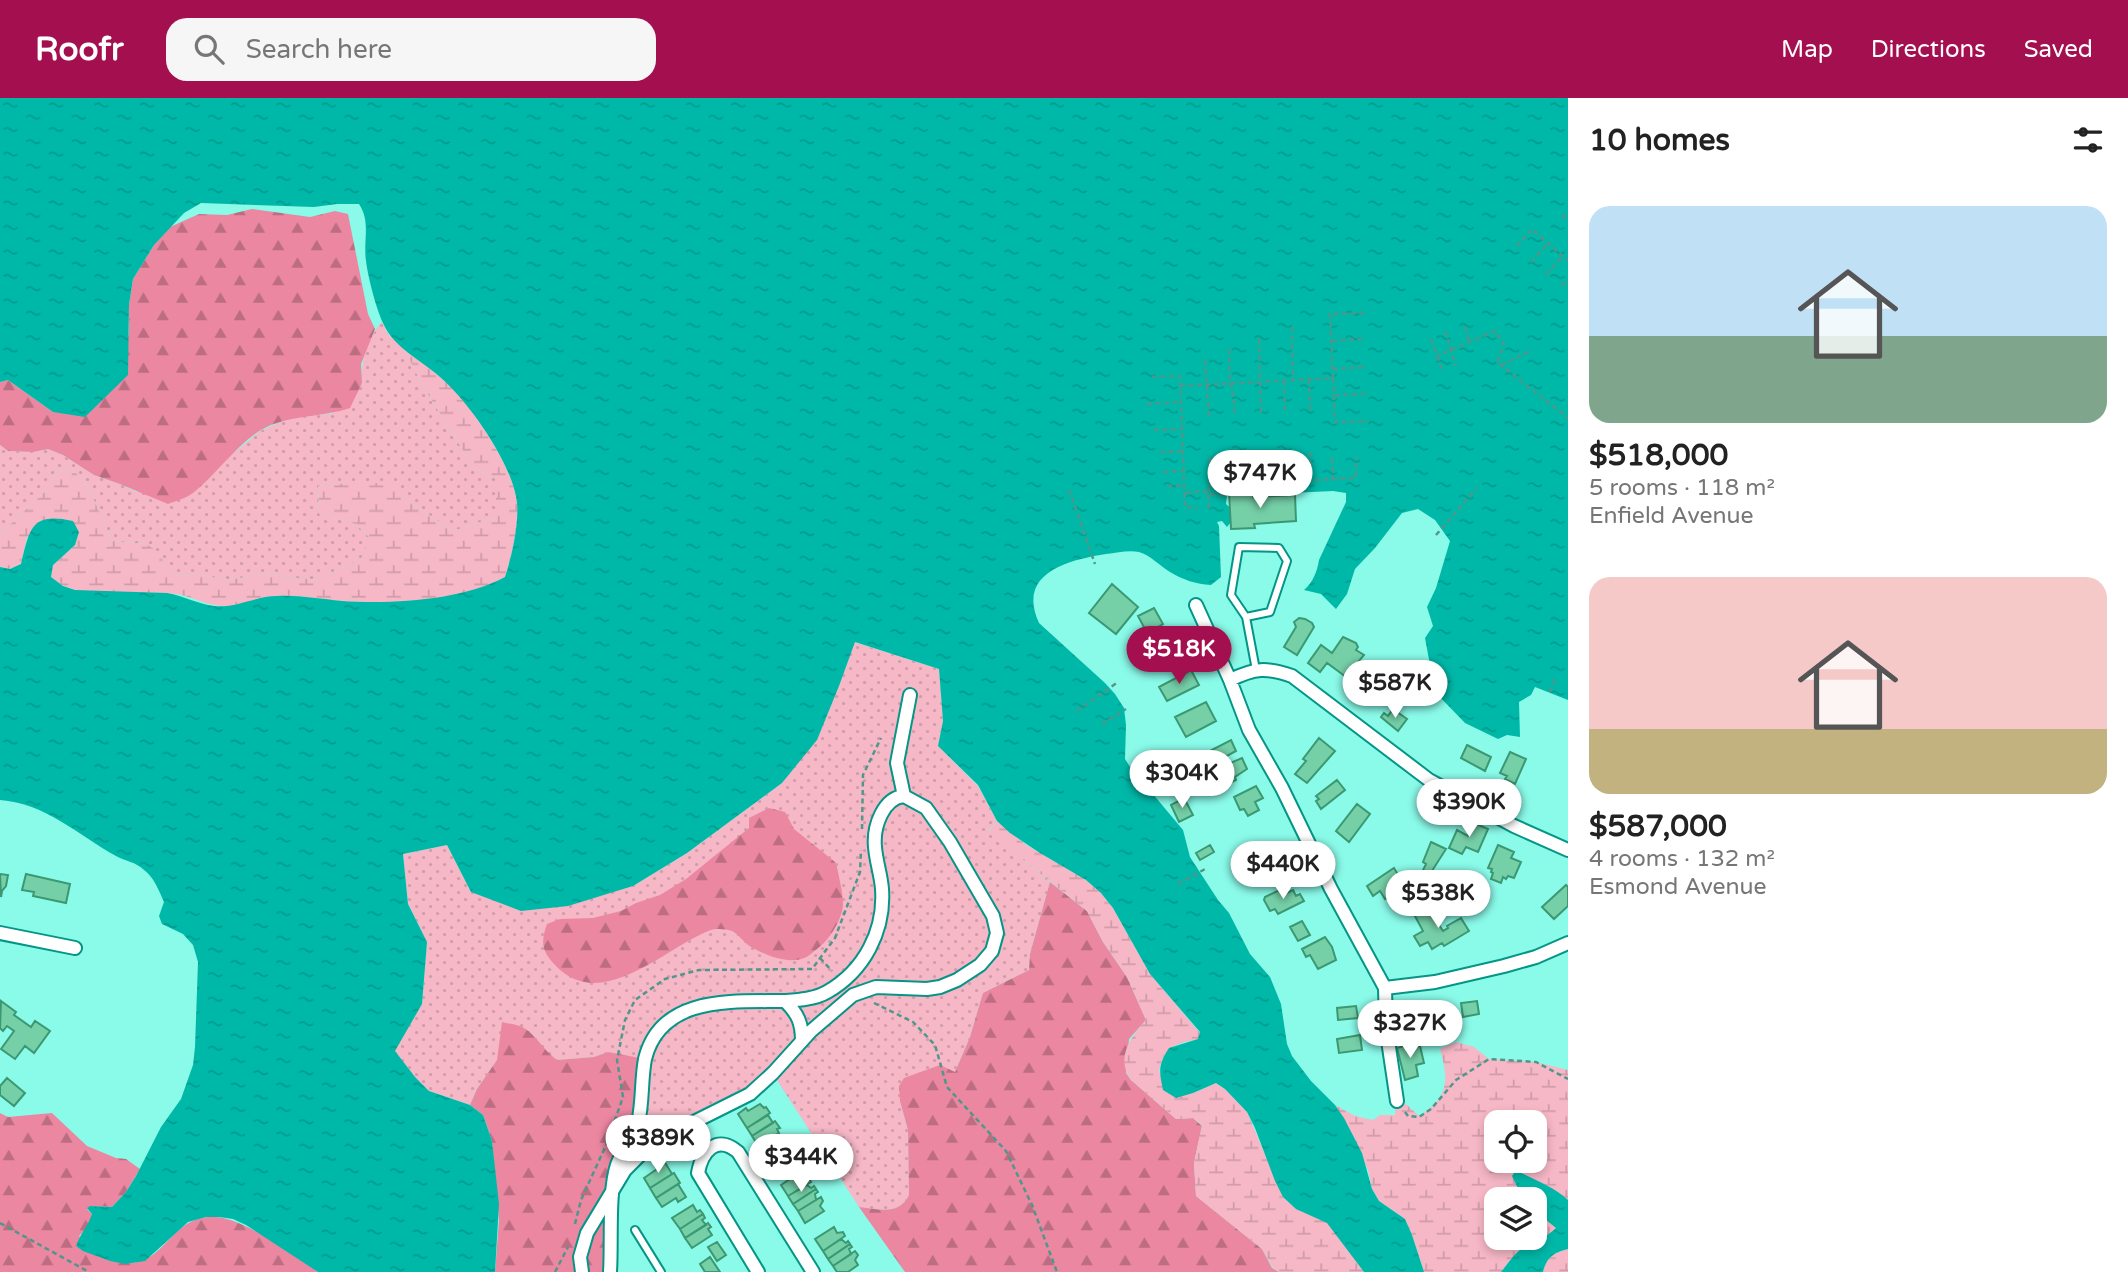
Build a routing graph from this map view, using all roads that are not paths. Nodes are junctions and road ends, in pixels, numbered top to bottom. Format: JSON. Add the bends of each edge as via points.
{"nodes":[{"id":1,"x":1196,"y":605,"type":"dead end"},
{"id":2,"x":1246,"y":617,"type":"junction"},
{"id":3,"x":1256,"y":670,"type":"junction"},
{"id":4,"x":1230,"y":680,"type":"junction"},
{"id":5,"x":910,"y":695,"type":"dead end"},
{"id":6,"x":904,"y":796,"type":"junction"},
{"id":7,"x":1568,"y":850,"type":"edge"},
{"id":8,"x":0,"y":933,"type":"edge"},
{"id":9,"x":1568,"y":943,"type":"edge"},
{"id":10,"x":75,"y":948,"type":"dead end"},
{"id":11,"x":1385,"y":988,"type":"junction"},
{"id":12,"x":786,"y":1001,"type":"junction"},
{"id":13,"x":802,"y":1041,"type":"junction"},
{"id":14,"x":1397,"y":1101,"type":"road end"},
{"id":15,"x":803,"y":1147,"type":"dead end"},
{"id":16,"x":755,"y":1179,"type":"junction"},
{"id":17,"x":613,"y":1191,"type":"junction"},
{"id":18,"x":635,"y":1230,"type":"dead end"},
{"id":19,"x":582,"y":1272,"type":"edge"},
{"id":20,"x":610,"y":1272,"type":"edge"},
{"id":21,"x":661,"y":1272,"type":"edge"},
{"id":22,"x":758,"y":1272,"type":"edge"},
{"id":23,"x":813,"y":1272,"type":"edge"}],
"edges":[{"from":1,"to":4,"type":"street"},
{"from":2,"to":2,"type":"lane","via":[[1269,612],[1287,561],[1279,548],[1239,547],[1231,595]]},
{"from":2,"to":3,"type":"lane"},
{"from":3,"to":4,"type":"street"},
{"from":3,"to":7,"type":"street","via":[[1292,676],[1429,780]]},
{"from":4,"to":11,"type":"street","via":[[1249,730]]},
{"from":5,"to":6,"type":"street","via":[[897,763]]},
{"from":6,"to":12,"type":"street","via":[[891,800],[876,835],[883,904],[876,935],[860,965],[828,991]]},
{"from":6,"to":13,"type":"street","via":[[926,808],[993,916],[997,933],[992,951],[980,965],[940,987],[876,987],[860,992],[832,1011]]},
{"from":8,"to":10,"type":"street"},
{"from":9,"to":11,"type":"street","via":[[1435,982]]},
{"from":11,"to":14,"type":"street"},
{"from":12,"to":13,"type":"street","via":[[797,1013]]},
{"from":12,"to":17,"type":"street","via":[[705,1004],[680,1014],[658,1032],[645,1059],[637,1126],[616,1167]]},
{"from":13,"to":17,"type":"street","via":[[750,1094],[644,1150]]},
{"from":15,"to":16,"type":"lane"},
{"from":16,"to":22,"type":"street","via":[[730,1145],[712,1147],[699,1163],[698,1173]]},
{"from":16,"to":23,"type":"street"},
{"from":17,"to":19,"type":"street","via":[[584,1242]]},
{"from":17,"to":20,"type":"street"},
{"from":18,"to":21,"type":"lane"}]}
